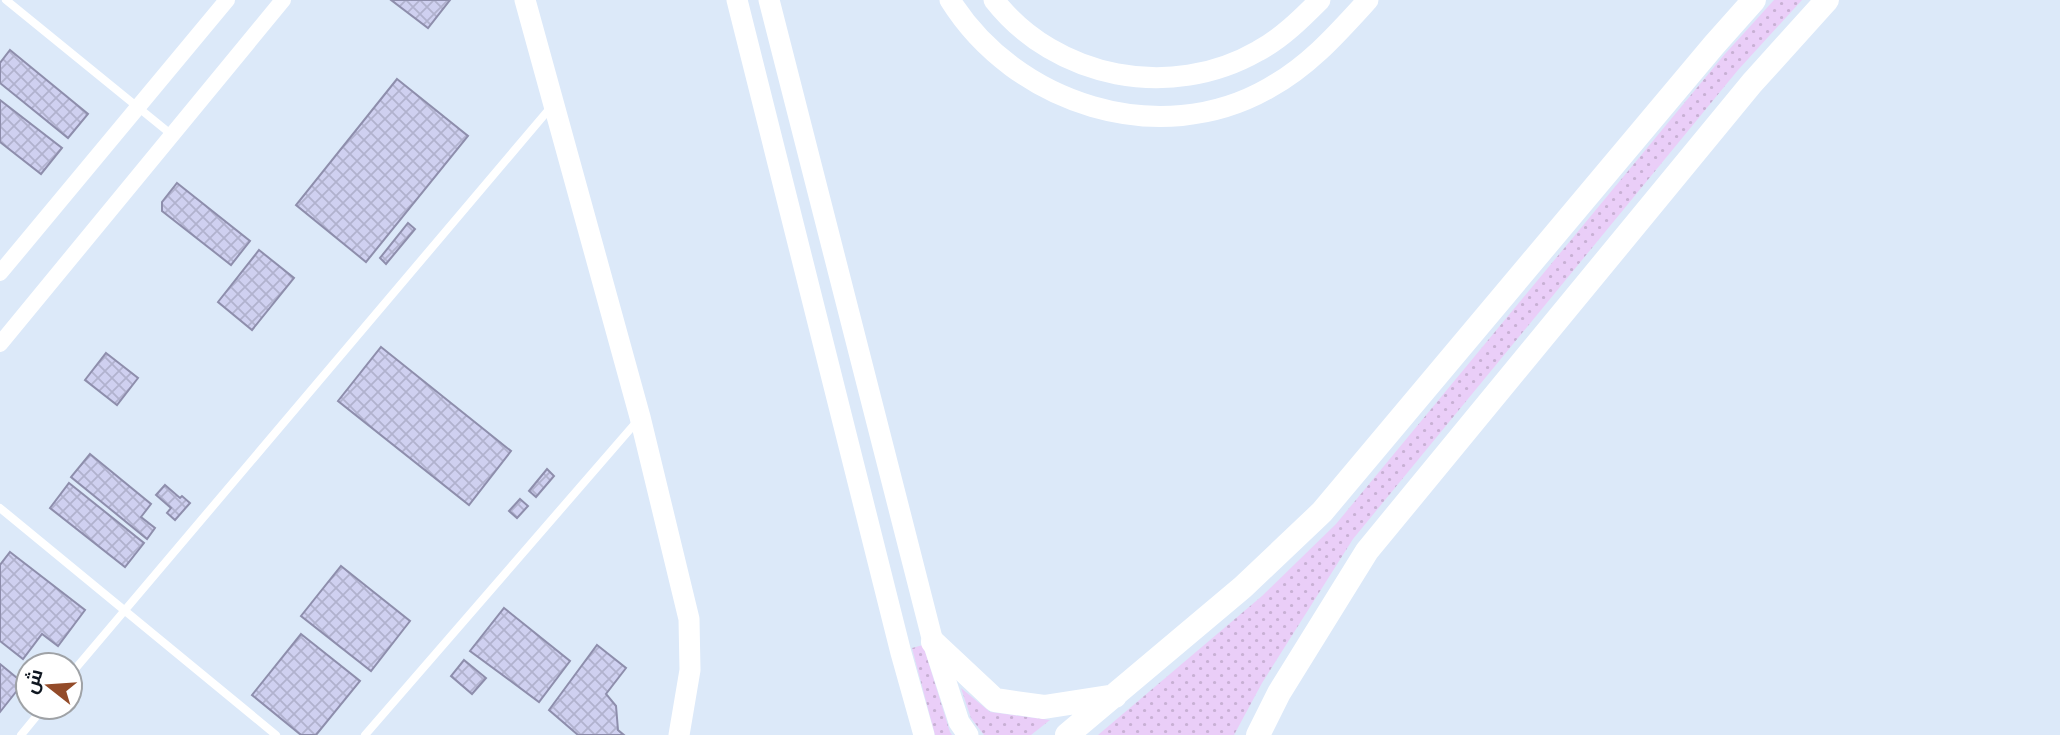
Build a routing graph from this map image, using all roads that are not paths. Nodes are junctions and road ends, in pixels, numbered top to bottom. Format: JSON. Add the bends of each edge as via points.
{"nodes":[{"id":1,"x":6,"y":0,"type":"edge"},
{"id":2,"x":227,"y":0,"type":"edge"},
{"id":3,"x":283,"y":0,"type":"edge"},
{"id":4,"x":525,"y":0,"type":"edge"},
{"id":5,"x":737,"y":0,"type":"edge"},
{"id":6,"x":768,"y":0,"type":"edge"},
{"id":7,"x":950,"y":0,"type":"edge"},
{"id":8,"x":994,"y":0,"type":"edge"},
{"id":9,"x":1320,"y":0,"type":"edge"},
{"id":10,"x":1368,"y":0,"type":"edge"},
{"id":11,"x":1754,"y":0,"type":"edge"},
{"id":12,"x":1827,"y":0,"type":"edge"},
{"id":13,"x":552,"y":105,"type":"junction"},
{"id":14,"x":137,"y":107,"type":"junction"},
{"id":15,"x":172,"y":136,"type":"junction"},
{"id":16,"x":0,"y":273,"type":"edge"},
{"id":17,"x":0,"y":344,"type":"edge"},
{"id":18,"x":640,"y":417,"type":"junction"},
{"id":19,"x":0,"y":508,"type":"edge"},
{"id":20,"x":124,"y":610,"type":"junction"},
{"id":21,"x":933,"y":642,"type":"junction"},
{"id":22,"x":84,"y":658,"type":"edge"},
{"id":23,"x":1115,"y":695,"type":"junction"},
{"id":24,"x":32,"y":721,"type":"edge"},
{"id":25,"x":21,"y":735,"type":"edge"},
{"id":26,"x":276,"y":735,"type":"edge"},
{"id":27,"x":365,"y":735,"type":"edge"},
{"id":28,"x":679,"y":735,"type":"edge"},
{"id":29,"x":924,"y":735,"type":"edge"},
{"id":30,"x":968,"y":735,"type":"edge"},
{"id":31,"x":1067,"y":735,"type":"edge"},
{"id":32,"x":1258,"y":735,"type":"edge"}],
"edges":[{"from":1,"to":14,"type":"lane"},
{"from":2,"to":14,"type":"street"},
{"from":3,"to":15,"type":"street"},
{"from":4,"to":13,"type":"street"},
{"from":5,"to":29,"type":"street"},
{"from":6,"to":21,"type":"street"},
{"from":7,"to":10,"type":"street","via":[[986,46],[1047,90],[1119,113],[1156,116],[1194,113],[1266,90],[1326,46]]},
{"from":8,"to":9,"type":"street","via":[[1026,33],[1079,64],[1139,78],[1170,78],[1230,64],[1258,51]]},
{"from":11,"to":23,"type":"main road","via":[[1322,512],[1243,587]]},
{"from":12,"to":32,"type":"main road","via":[[1752,83],[1367,551]]},
{"from":13,"to":18,"type":"street"},
{"from":13,"to":20,"type":"lane"},
{"from":14,"to":15,"type":"lane"},
{"from":14,"to":16,"type":"street"},
{"from":15,"to":17,"type":"street"},
{"from":18,"to":27,"type":"lane"},
{"from":18,"to":28,"type":"street","via":[[689,619],[690,670]]},
{"from":19,"to":20,"type":"lane"},
{"from":20,"to":22,"type":"lane"},
{"from":20,"to":26,"type":"lane"},
{"from":21,"to":23,"type":"main road","via":[[995,699],[1044,707]]},
{"from":21,"to":30,"type":"street"},
{"from":23,"to":31,"type":"main road"},
{"from":24,"to":25,"type":"lane"}]}
